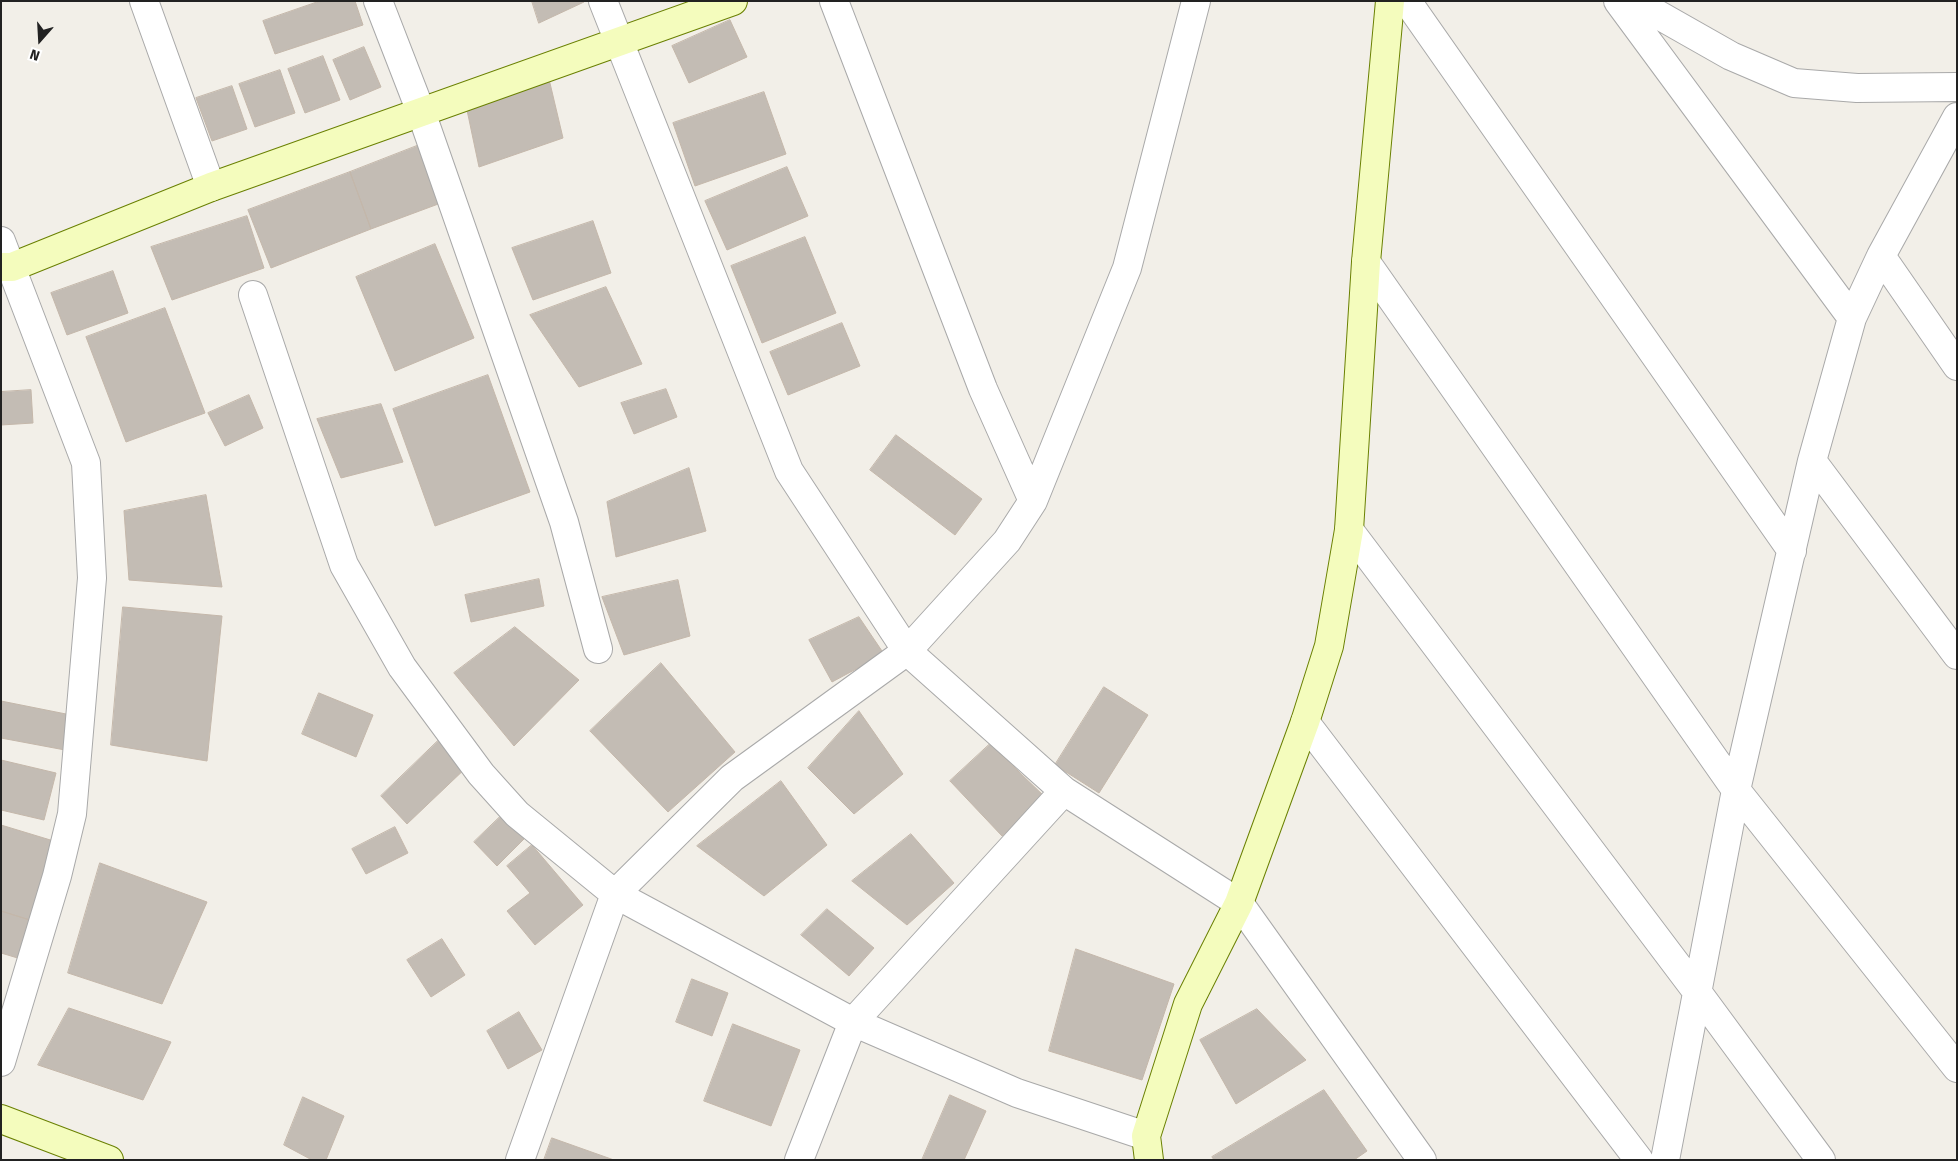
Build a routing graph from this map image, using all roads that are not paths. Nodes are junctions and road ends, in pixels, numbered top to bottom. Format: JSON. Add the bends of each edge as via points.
{"nodes":[{"id":1,"x":144,"y":1,"type":"edge"},
{"id":2,"x":378,"y":1,"type":"edge"},
{"id":3,"x":603,"y":1,"type":"edge"},
{"id":4,"x":734,"y":1,"type":"edge"},
{"id":5,"x":834,"y":1,"type":"edge"},
{"id":6,"x":1196,"y":1,"type":"edge"},
{"id":7,"x":1390,"y":1,"type":"edge"},
{"id":8,"x":1407,"y":1,"type":"edge"},
{"id":9,"x":1618,"y":1,"type":"edge"},
{"id":10,"x":1634,"y":1,"type":"edge"},
{"id":11,"x":619,"y":44,"type":"junction"},
{"id":12,"x":1957,"y":87,"type":"edge"},
{"id":13,"x":421,"y":112,"type":"junction"},
{"id":14,"x":1957,"y":117,"type":"edge"},
{"id":15,"x":211,"y":186,"type":"junction"},
{"id":16,"x":1,"y":241,"type":"edge"},
{"id":17,"x":1881,"y":256,"type":"junction"},
{"id":18,"x":1366,"y":262,"type":"junction"},
{"id":19,"x":6,"y":267,"type":"edge"},
{"id":20,"x":253,"y":295,"type":"dead end"},
{"id":21,"x":1852,"y":318,"type":"junction"},
{"id":22,"x":1957,"y":366,"type":"edge"},
{"id":23,"x":1812,"y":461,"type":"junction"},
{"id":24,"x":1034,"y":501,"type":"junction"},
{"id":25,"x":1349,"y":530,"type":"junction"},
{"id":26,"x":1792,"y":551,"type":"junction"},
{"id":27,"x":598,"y":649,"type":"dead end"},
{"id":28,"x":907,"y":651,"type":"junction"},
{"id":29,"x":1957,"y":655,"type":"edge"},
{"id":30,"x":1305,"y":722,"type":"junction"},
{"id":31,"x":1736,"y":790,"type":"junction"},
{"id":32,"x":1064,"y":791,"type":"junction"},
{"id":33,"x":615,"y":894,"type":"junction"},
{"id":34,"x":1239,"y":903,"type":"junction"},
{"id":35,"x":1698,"y":993,"type":"junction"},
{"id":36,"x":853,"y":1022,"type":"junction"},
{"id":37,"x":1,"y":1062,"type":"edge"},
{"id":38,"x":1957,"y":1068,"type":"edge"},
{"id":39,"x":1,"y":1119,"type":"edge"},
{"id":40,"x":1148,"y":1148,"type":"edge"},
{"id":41,"x":109,"y":1160,"type":"edge"},
{"id":42,"x":520,"y":1160,"type":"edge"},
{"id":43,"x":799,"y":1160,"type":"edge"},
{"id":44,"x":1422,"y":1160,"type":"edge"},
{"id":45,"x":1639,"y":1160,"type":"edge"},
{"id":46,"x":1665,"y":1160,"type":"edge"},
{"id":47,"x":1822,"y":1160,"type":"edge"}],
"edges":[{"from":1,"to":15,"type":"street"},
{"from":2,"to":13,"type":"street"},
{"from":3,"to":11,"type":"street"},
{"from":4,"to":11,"type":"street"},
{"from":5,"to":24,"type":"street","via":[[983,389]]},
{"from":6,"to":24,"type":"street","via":[[1127,268]]},
{"from":7,"to":18,"type":"street"},
{"from":8,"to":26,"type":"street"},
{"from":9,"to":21,"type":"street"},
{"from":10,"to":12,"type":"street","via":[[1731,56],[1794,83],[1857,88]]},
{"from":11,"to":13,"type":"street"},
{"from":11,"to":28,"type":"street","via":[[789,471]]},
{"from":13,"to":15,"type":"street"},
{"from":13,"to":27,"type":"street","via":[[564,522]]},
{"from":14,"to":17,"type":"street"},
{"from":15,"to":19,"type":"street"},
{"from":16,"to":19,"type":"street"},
{"from":17,"to":21,"type":"street"},
{"from":17,"to":22,"type":"street"},
{"from":18,"to":25,"type":"street"},
{"from":18,"to":31,"type":"street"},
{"from":19,"to":37,"type":"street","via":[[86,463],[92,578],[72,814],[57,876]]},
{"from":20,"to":33,"type":"street","via":[[344,565],[402,667],[481,774],[517,814]]},
{"from":21,"to":23,"type":"street"},
{"from":23,"to":26,"type":"street"},
{"from":23,"to":29,"type":"street"},
{"from":24,"to":28,"type":"street","via":[[1007,541]]},
{"from":25,"to":30,"type":"street","via":[[1329,646]]},
{"from":25,"to":35,"type":"street"},
{"from":26,"to":31,"type":"street"},
{"from":28,"to":32,"type":"street"},
{"from":28,"to":33,"type":"street","via":[[732,778]]},
{"from":30,"to":34,"type":"street"},
{"from":30,"to":45,"type":"street"},
{"from":31,"to":35,"type":"street"},
{"from":31,"to":38,"type":"street"},
{"from":32,"to":34,"type":"street"},
{"from":32,"to":36,"type":"street"},
{"from":33,"to":36,"type":"street"},
{"from":33,"to":42,"type":"street"},
{"from":34,"to":40,"type":"street","via":[[1188,1004]]},
{"from":34,"to":44,"type":"street"},
{"from":35,"to":46,"type":"street"},
{"from":35,"to":47,"type":"street"},
{"from":36,"to":40,"type":"street"},
{"from":36,"to":43,"type":"street"},
{"from":39,"to":41,"type":"street"}]}
